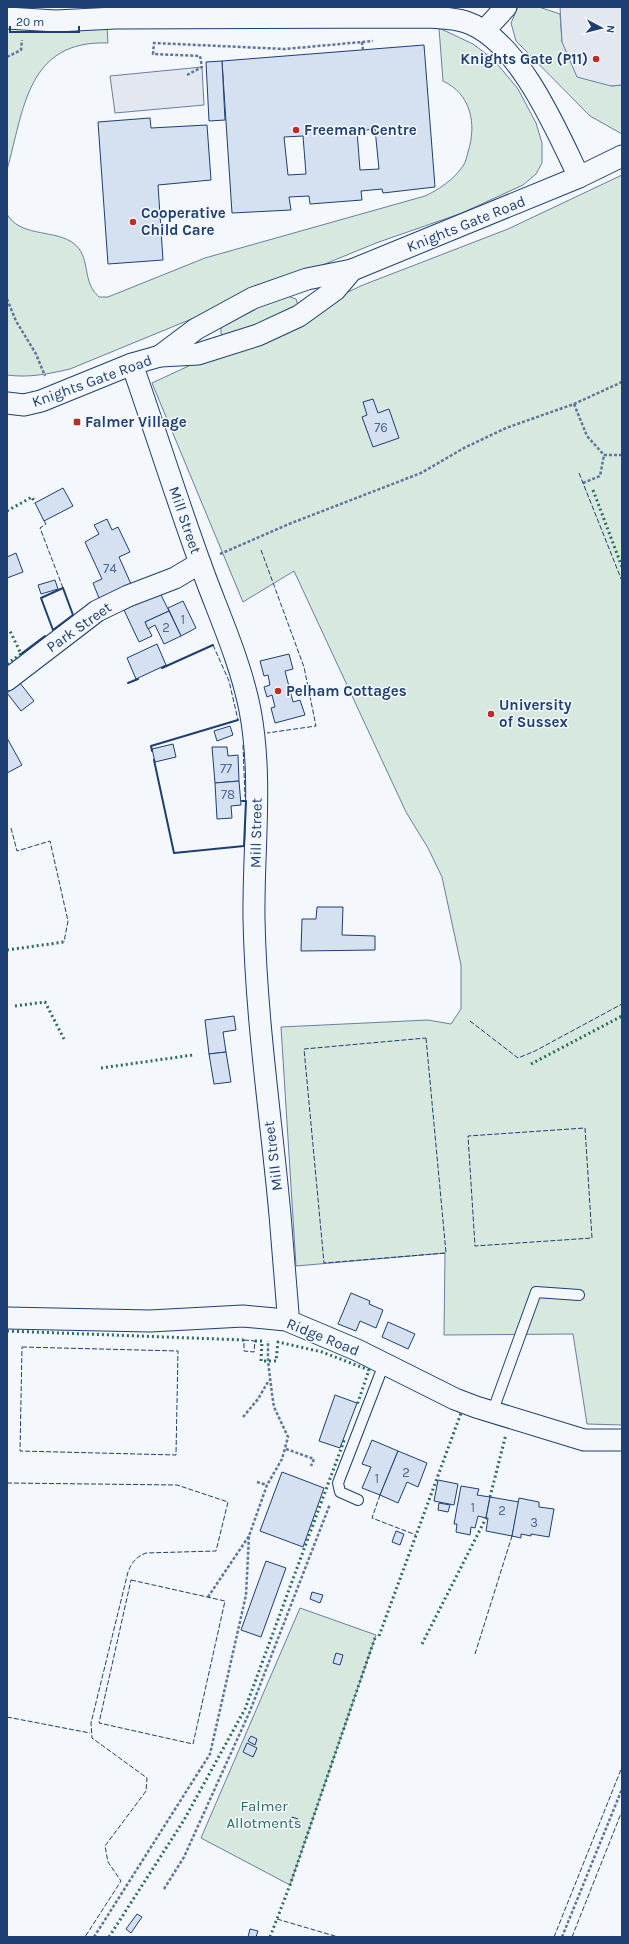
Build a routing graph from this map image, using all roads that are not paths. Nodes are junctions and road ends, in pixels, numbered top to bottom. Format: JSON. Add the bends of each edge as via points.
{"nodes":[{"id":1,"x":506,"y":7,"type":"edge"},
{"id":2,"x":7,"y":18,"type":"edge"},
{"id":3,"x":484,"y":31,"type":"junction"},
{"id":4,"x":622,"y":156,"type":"edge"},
{"id":5,"x":579,"y":177,"type":"junction"},
{"id":6,"x":352,"y":270,"type":"junction"},
{"id":7,"x":160,"y":356,"type":"junction"},
{"id":8,"x":132,"y":364,"type":"junction"},
{"id":9,"x":16,"y":404,"type":"edge"},
{"id":10,"x":7,"y":419,"type":"edge"},
{"id":11,"x":200,"y":563,"type":"junction"},
{"id":12,"x":7,"y":680,"type":"edge"},
{"id":13,"x":579,"y":1295,"type":"dead end"},
{"id":14,"x":7,"y":1318,"type":"edge"},
{"id":15,"x":277,"y":1319,"type":"junction"},
{"id":16,"x":384,"y":1364,"type":"junction"},
{"id":17,"x":492,"y":1412,"type":"junction"},
{"id":18,"x":622,"y":1440,"type":"edge"},
{"id":19,"x":358,"y":1500,"type":"dead end"}],
"edges":[{"from":1,"to":3,"type":"street"},
{"from":2,"to":3,"type":"street","via":[[56,21],[116,18],[429,17],[460,20]]},
{"from":3,"to":5,"type":"street","via":[[505,50],[531,84],[550,116]]},
{"from":4,"to":5,"type":"street","name":"Knights Gate Road"},
{"from":5,"to":6,"type":"street","name":"Knights Gate Road"},
{"from":6,"to":7,"type":"street","name":"Knights Gate Road","via":[[307,279],[253,298],[196,329]]},
{"from":6,"to":7,"type":"street","name":"Knights Gate Road","via":[[335,290],[298,316],[258,335],[198,354]]},
{"from":7,"to":8,"type":"street","name":"Knights Gate Road"},
{"from":8,"to":9,"type":"street","name":"Knights Gate Road","via":[[55,396]]},
{"from":8,"to":11,"type":"street","name":"Mill Street"},
{"from":9,"to":10,"type":"street","name":"Knights Gate Road"},
{"from":11,"to":12,"type":"street","name":"Park Street","via":[[175,578],[97,611]]},
{"from":11,"to":15,"type":"street","name":"Mill Street","via":[[245,690],[255,741],[257,822],[254,918],[259,1006],[288,1312]]},
{"from":13,"to":17,"type":"lane","via":[[536,1292]]},
{"from":14,"to":15,"type":"street","name":"Ridge Road","via":[[150,1320],[243,1316]]},
{"from":15,"to":16,"type":"street","name":"Ridge Road","via":[[357,1350]]},
{"from":16,"to":17,"type":"street","name":"Ridge Road","via":[[454,1399]]},
{"from":16,"to":19,"type":"lane","via":[[338,1483],[340,1492]]},
{"from":17,"to":18,"type":"street","name":"Ridge Road","via":[[584,1440]]}]}
